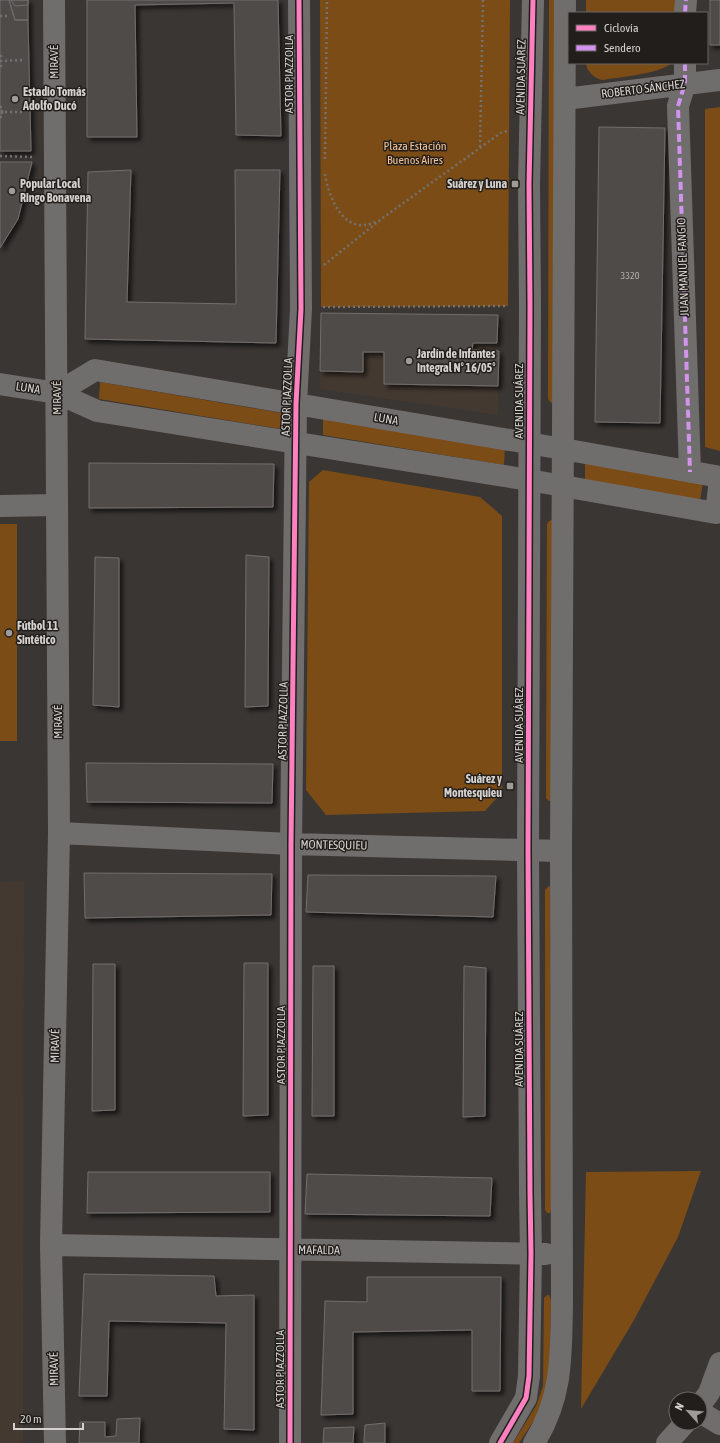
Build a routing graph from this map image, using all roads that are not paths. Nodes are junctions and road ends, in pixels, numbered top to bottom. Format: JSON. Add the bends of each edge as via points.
{"nodes":[{"id":1,"x":54,"y":0,"type":"edge"},
{"id":2,"x":299,"y":0,"type":"edge"},
{"id":3,"x":533,"y":0,"type":"edge"},
{"id":4,"x":565,"y":0,"type":"edge"},
{"id":5,"x":686,"y":0,"type":"edge"},
{"id":6,"x":686,"y":12,"type":"edge"},
{"id":7,"x":685,"y":73,"type":"edge"},
{"id":8,"x":720,"y":80,"type":"edge"},
{"id":9,"x":565,"y":99,"type":"junction"},
{"id":10,"x":0,"y":384,"type":"edge"},
{"id":11,"x":57,"y":393,"type":"junction"},
{"id":12,"x":296,"y":404,"type":"junction"},
{"id":13,"x":296,"y":443,"type":"junction"},
{"id":14,"x":529,"y":443,"type":"junction"},
{"id":15,"x":564,"y":449,"type":"junction"},
{"id":16,"x":690,"y":472,"type":"junction"},
{"id":17,"x":720,"y":478,"type":"edge"},
{"id":18,"x":529,"y":480,"type":"junction"},
{"id":19,"x":563,"y":487,"type":"junction"},
{"id":20,"x":57,"y":505,"type":"junction"},
{"id":21,"x":0,"y":506,"type":"edge"},
{"id":22,"x":58,"y":833,"type":"junction"},
{"id":23,"x":291,"y":844,"type":"junction"},
{"id":24,"x":528,"y":850,"type":"junction"},
{"id":25,"x":561,"y":852,"type":"junction"},
{"id":26,"x":51,"y":1245,"type":"junction"},
{"id":27,"x":290,"y":1249,"type":"junction"},
{"id":28,"x":531,"y":1254,"type":"junction"},
{"id":29,"x":562,"y":1255,"type":"junction"},
{"id":30,"x":720,"y":1363,"type":"edge"},
{"id":31,"x":708,"y":1394,"type":"edge"},
{"id":32,"x":708,"y":1417,"type":"edge"},
{"id":33,"x":720,"y":1424,"type":"edge"},
{"id":34,"x":678,"y":1431,"type":"edge"},
{"id":35,"x":55,"y":1443,"type":"edge"},
{"id":36,"x":290,"y":1443,"type":"edge"},
{"id":37,"x":500,"y":1443,"type":"edge"},
{"id":38,"x":534,"y":1443,"type":"edge"},
{"id":39,"x":667,"y":1443,"type":"edge"}],
"edges":[{"from":1,"to":11,"type":"street","name":"MIRAVÉ"},
{"from":2,"to":12,"type":"street","name":"ASTOR PIAZZOLLA","via":[[301,309]]},
{"from":3,"to":14,"type":"street","name":"AVENIDA SUÁREZ","via":[[529,184]]},
{"from":4,"to":9,"type":"street"},
{"from":5,"to":6,"type":"street"},
{"from":7,"to":8,"type":"street","name":"ROBERTO SÁNCHEZ"},
{"from":7,"to":9,"type":"street","name":"ROBERTO SÁNCHEZ"},
{"from":7,"to":16,"type":"street","name":"JUAN MANUEL FANGIO","via":[[678,106]]},
{"from":9,"to":15,"type":"street"},
{"from":10,"to":11,"type":"street","name":"LUNA"},
{"from":11,"to":12,"type":"street","name":"LUNA","via":[[94,370]]},
{"from":11,"to":13,"type":"street","name":"LUNA","via":[[97,411]]},
{"from":11,"to":20,"type":"street","name":"MIRAVÉ"},
{"from":12,"to":13,"type":"street","name":"ASTOR PIAZZOLLA"},
{"from":12,"to":14,"type":"street","name":"LUNA"},
{"from":13,"to":18,"type":"street","name":"LUNA"},
{"from":13,"to":23,"type":"street","name":"ASTOR PIAZZOLLA"},
{"from":14,"to":15,"type":"street","name":"LUNA"},
{"from":14,"to":18,"type":"street","name":"AVENIDA SUÁREZ"},
{"from":15,"to":16,"type":"street","name":"LUNA"},
{"from":15,"to":19,"type":"street"},
{"from":16,"to":17,"type":"street","name":"LUNA"},
{"from":17,"to":19,"type":"street","name":"LUNA","via":[[716,514]]},
{"from":18,"to":19,"type":"street","name":"LUNA"},
{"from":18,"to":24,"type":"street","name":"AVENIDA SUÁREZ"},
{"from":19,"to":25,"type":"street"},
{"from":20,"to":21,"type":"street"},
{"from":20,"to":22,"type":"street","name":"MIRAVÉ"},
{"from":22,"to":23,"type":"street","name":"MONTESQUIEU"},
{"from":22,"to":26,"type":"street","name":"MIRAVÉ"},
{"from":23,"to":24,"type":"street","name":"MONTESQUIEU"},
{"from":23,"to":27,"type":"street","name":"ASTOR PIAZZOLLA"},
{"from":24,"to":25,"type":"street","name":"MONTESQUIEU"},
{"from":24,"to":28,"type":"street","name":"AVENIDA SUÁREZ"},
{"from":25,"to":29,"type":"street"},
{"from":26,"to":27,"type":"street","name":"MAFALDA"},
{"from":26,"to":35,"type":"street","name":"MIRAVÉ"},
{"from":27,"to":28,"type":"street","name":"MAFALDA"},
{"from":27,"to":36,"type":"street","name":"ASTOR PIAZZOLLA"},
{"from":28,"to":29,"type":"street","name":"MAFALDA"},
{"from":28,"to":37,"type":"street","name":"AVENIDA SUÁREZ","via":[[529,1376],[526,1398]]},
{"from":29,"to":38,"type":"street","via":[[561,1360],[555,1395],[544,1426]]},
{"from":30,"to":31,"type":"street"},
{"from":32,"to":33,"type":"street"},
{"from":34,"to":39,"type":"street"}]}
